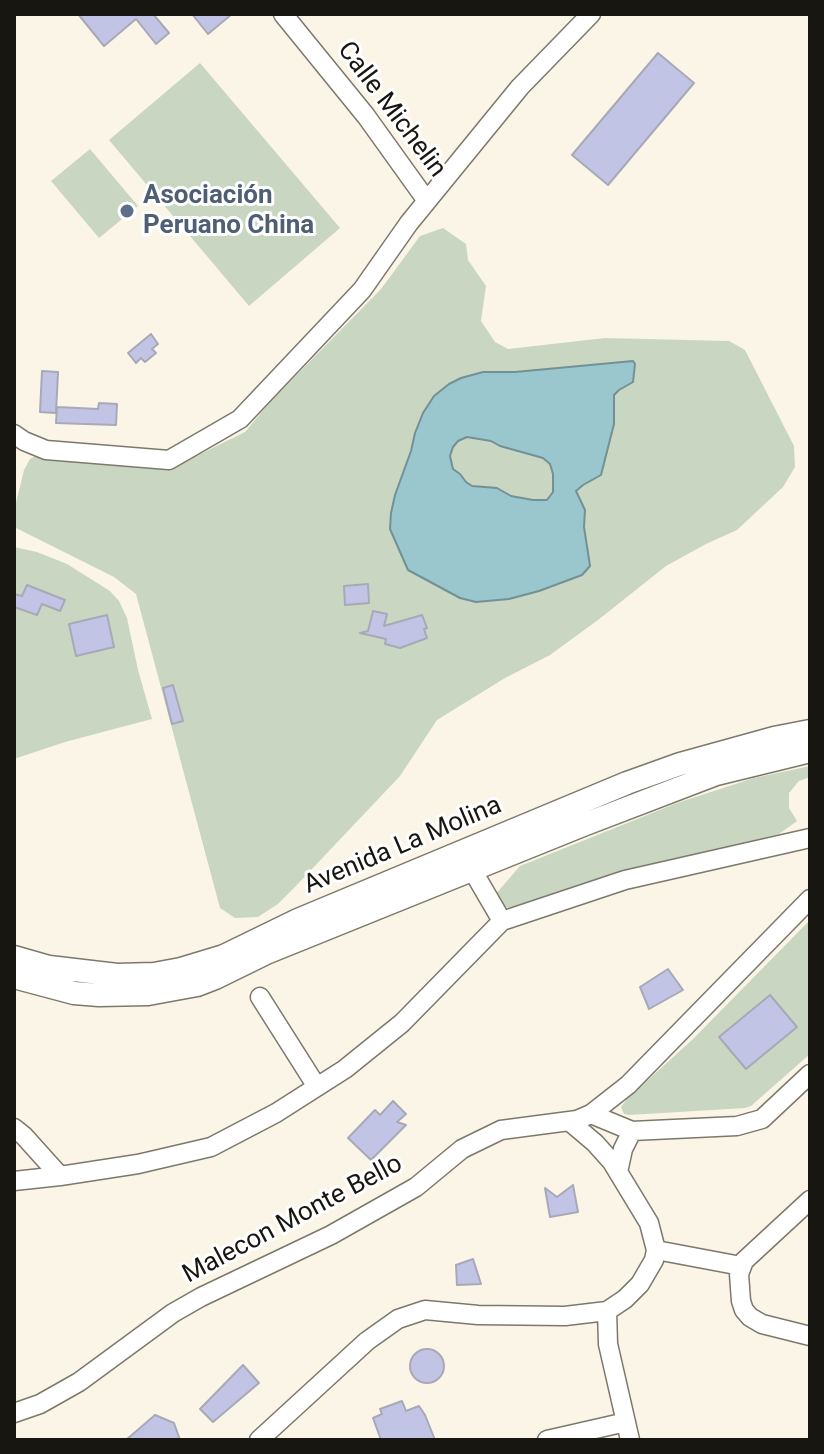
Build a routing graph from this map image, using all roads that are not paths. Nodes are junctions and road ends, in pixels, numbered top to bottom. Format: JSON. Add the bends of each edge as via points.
{"nodes":[{"id":1,"x":283,"y":14,"type":"edge"},
{"id":2,"x":591,"y":14,"type":"edge"},
{"id":3,"x":427,"y":201,"type":"junction"},
{"id":4,"x":14,"y":434,"type":"edge"},
{"id":5,"x":810,"y":731,"type":"edge"},
{"id":6,"x":810,"y":751,"type":"edge"},
{"id":7,"x":808,"y":840,"type":"edge"},
{"id":8,"x":469,"y":860,"type":"junction"},
{"id":9,"x":810,"y":899,"type":"edge"},
{"id":10,"x":502,"y":921,"type":"junction"},
{"id":11,"x":14,"y":957,"type":"edge"},
{"id":12,"x":14,"y":977,"type":"edge"},
{"id":13,"x":260,"y":997,"type":"dead end"},
{"id":14,"x":810,"y":1074,"type":"edge"},
{"id":15,"x":317,"y":1087,"type":"junction"},
{"id":16,"x":591,"y":1114,"type":"junction"},
{"id":17,"x":569,"y":1121,"type":"junction"},
{"id":18,"x":14,"y":1128,"type":"edge"},
{"id":19,"x":632,"y":1131,"type":"junction"},
{"id":20,"x":618,"y":1172,"type":"junction"},
{"id":21,"x":60,"y":1176,"type":"junction"},
{"id":22,"x":14,"y":1181,"type":"edge"},
{"id":23,"x":810,"y":1200,"type":"edge"},
{"id":24,"x":656,"y":1250,"type":"junction"},
{"id":25,"x":741,"y":1266,"type":"junction"},
{"id":26,"x":607,"y":1311,"type":"junction"},
{"id":27,"x":810,"y":1336,"type":"edge"},
{"id":28,"x":14,"y":1413,"type":"edge"},
{"id":29,"x":628,"y":1431,"type":"edge"},
{"id":30,"x":259,"y":1440,"type":"edge"},
{"id":31,"x":547,"y":1440,"type":"edge"}],
"edges":[{"from":1,"to":3,"type":"street","name":"Calle Michelin"},
{"from":2,"to":3,"type":"street","via":[[520,87]]},
{"from":3,"to":4,"type":"street","via":[[362,290],[240,419],[169,460],[46,450]]},
{"from":5,"to":8,"type":"main road","name":"Avenida La Molina","via":[[627,783]]},
{"from":6,"to":8,"type":"main road","name":"Avenida La Molina","via":[[716,774],[583,825]]},
{"from":7,"to":10,"type":"street","via":[[625,880]]},
{"from":8,"to":10,"type":"street"},
{"from":8,"to":11,"type":"main road","name":"Avenida La Molina","via":[[298,920],[224,956],[181,969],[117,975]]},
{"from":8,"to":12,"type":"main road","name":"Avenida La Molina","via":[[215,978],[167,992],[74,993]]},
{"from":9,"to":16,"type":"street","name":"Malecon Monte Bello","via":[[628,1085]]},
{"from":10,"to":15,"type":"street","via":[[402,1023]]},
{"from":13,"to":15,"type":"street"},
{"from":14,"to":19,"type":"street","via":[[762,1119],[737,1126]]},
{"from":15,"to":21,"type":"street","via":[[211,1147]]},
{"from":16,"to":17,"type":"street","name":"Malecon Monte Bello"},
{"from":16,"to":19,"type":"street"},
{"from":17,"to":20,"type":"street"},
{"from":17,"to":28,"type":"street","name":"Malecon Monte Bello","via":[[501,1130],[462,1149],[416,1187],[187,1305],[79,1382]]},
{"from":18,"to":21,"type":"street"},
{"from":19,"to":20,"type":"street"},
{"from":20,"to":24,"type":"street","via":[[649,1223]]},
{"from":21,"to":22,"type":"street"},
{"from":23,"to":25,"type":"street"},
{"from":24,"to":25,"type":"street"},
{"from":24,"to":26,"type":"street","via":[[640,1284]]},
{"from":25,"to":27,"type":"street","via":[[741,1301],[750,1317]]},
{"from":26,"to":29,"type":"street","via":[[608,1344]]},
{"from":26,"to":30,"type":"street","via":[[565,1316],[425,1310],[398,1319]]},
{"from":29,"to":31,"type":"street"}]}
